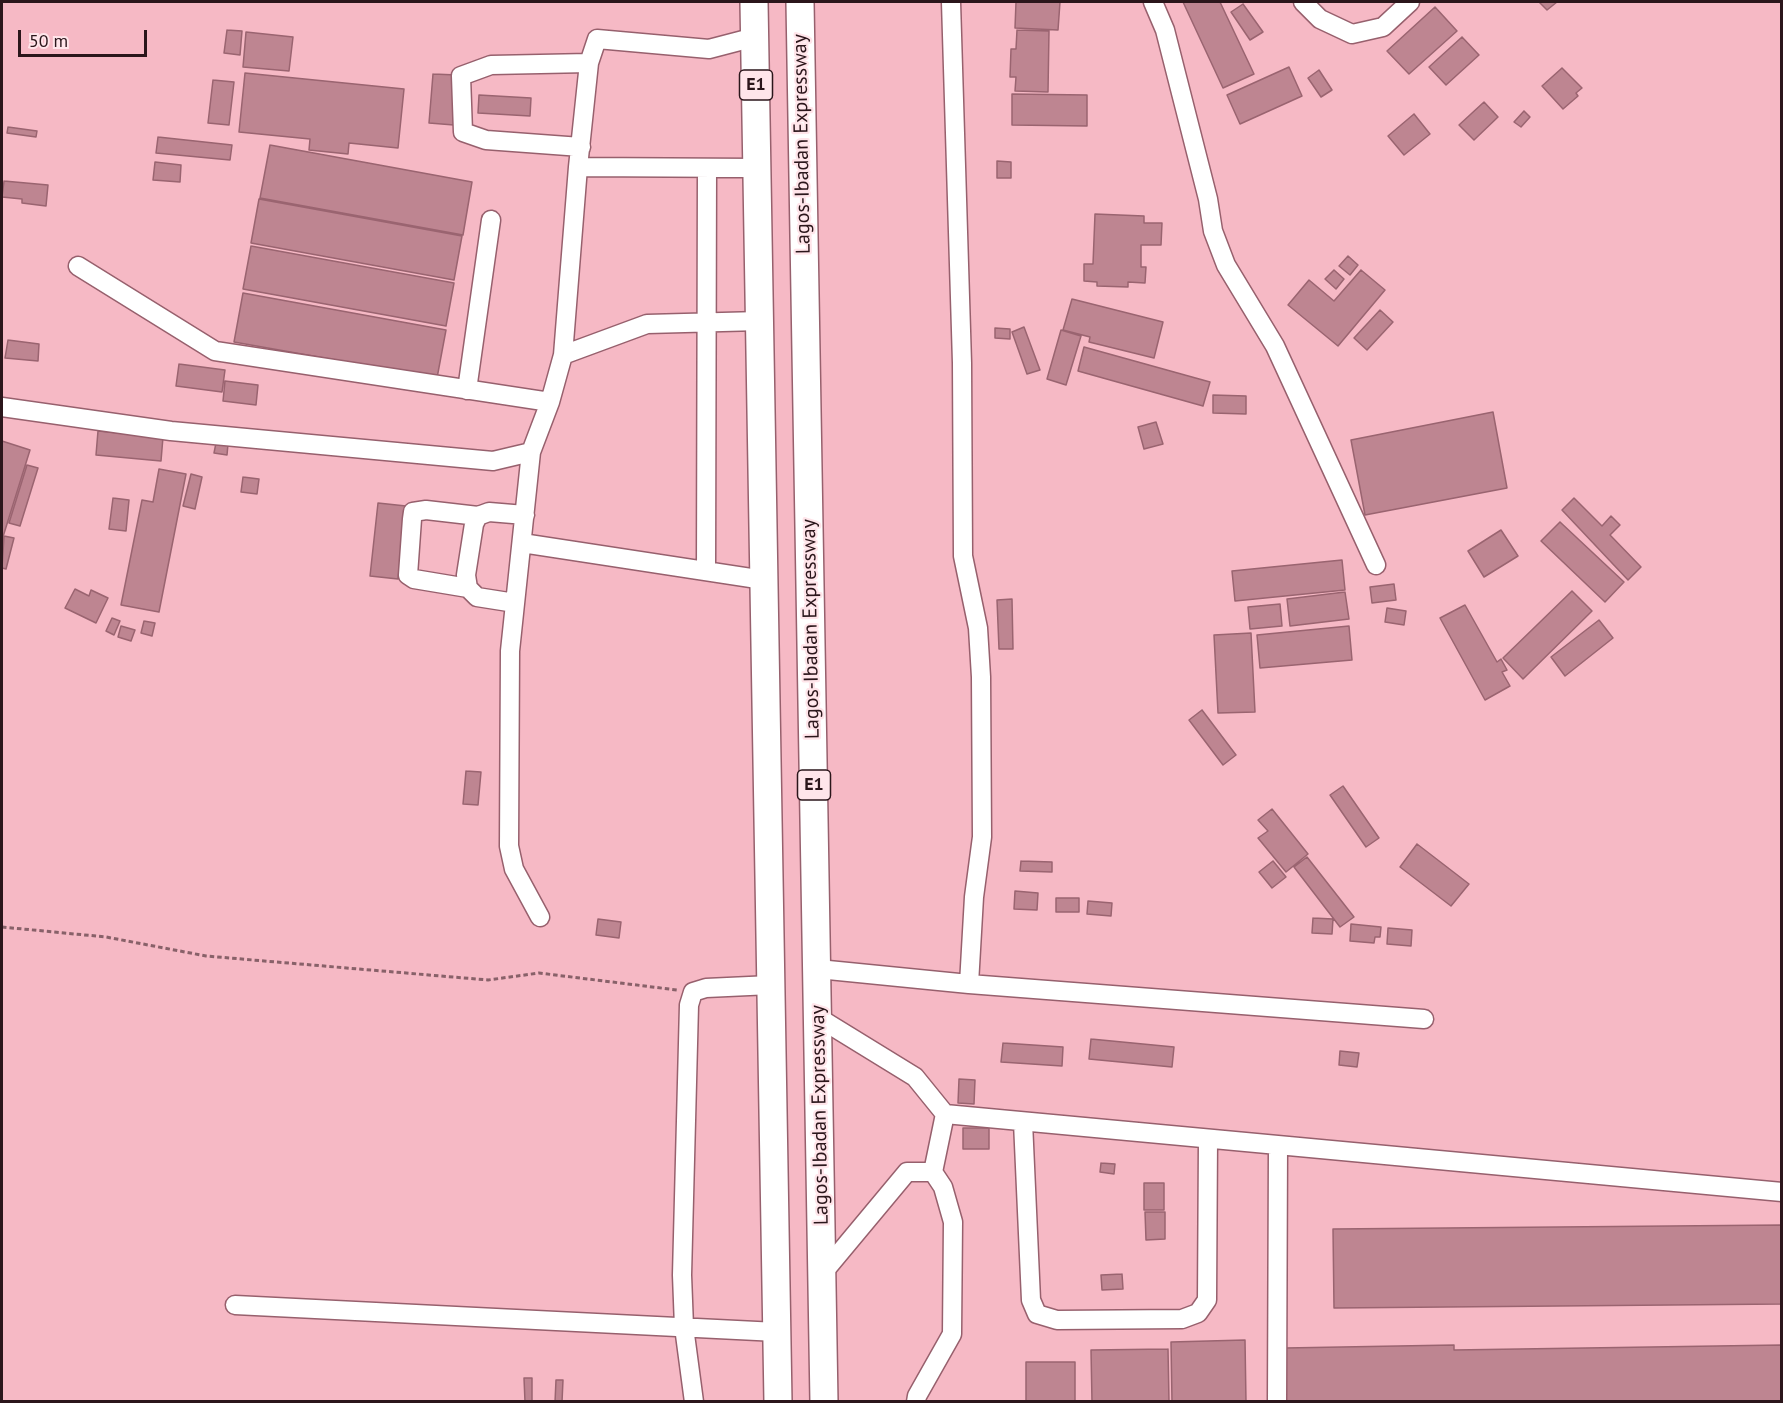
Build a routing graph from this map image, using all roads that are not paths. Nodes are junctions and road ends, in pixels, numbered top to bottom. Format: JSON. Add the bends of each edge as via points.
{"nodes":[{"id":1,"x":754,"y":2,"type":"edge"},
{"id":2,"x":800,"y":2,"type":"edge"},
{"id":3,"x":951,"y":2,"type":"edge"},
{"id":4,"x":1153,"y":2,"type":"edge"},
{"id":5,"x":1303,"y":2,"type":"edge"},
{"id":6,"x":1410,"y":2,"type":"edge"},
{"id":7,"x":755,"y":37,"type":"junction"},
{"id":8,"x":589,"y":63,"type":"junction"},
{"id":9,"x":580,"y":147,"type":"junction"},
{"id":10,"x":578,"y":167,"type":"junction"},
{"id":11,"x":707,"y":168,"type":"junction"},
{"id":12,"x":758,"y":168,"type":"junction"},
{"id":13,"x":491,"y":220,"type":"dead end"},
{"id":14,"x":78,"y":266,"type":"dead end"},
{"id":15,"x":760,"y":321,"type":"junction"},
{"id":16,"x":706,"y":322,"type":"junction"},
{"id":17,"x":562,"y":355,"type":"junction"},
{"id":18,"x":467,"y":390,"type":"junction"},
{"id":19,"x":550,"y":402,"type":"junction"},
{"id":20,"x":2,"y":407,"type":"edge"},
{"id":21,"x":531,"y":452,"type":"junction"},
{"id":22,"x":525,"y":515,"type":"junction"},
{"id":23,"x":478,"y":516,"type":"junction"},
{"id":24,"x":522,"y":543,"type":"junction"},
{"id":25,"x":1376,"y":565,"type":"dead end"},
{"id":26,"x":706,"y":572,"type":"junction"},
{"id":27,"x":764,"y":580,"type":"junction"},
{"id":28,"x":468,"y":588,"type":"junction"},
{"id":29,"x":515,"y":603,"type":"junction"},
{"id":30,"x":540,"y":917,"type":"dead end"},
{"id":31,"x":818,"y":969,"type":"junction"},
{"id":32,"x":969,"y":984,"type":"junction"},
{"id":33,"x":771,"y":985,"type":"junction"},
{"id":34,"x":819,"y":1018,"type":"junction"},
{"id":35,"x":1424,"y":1019,"type":"dead end"},
{"id":36,"x":945,"y":1114,"type":"junction"},
{"id":37,"x":1023,"y":1122,"type":"junction"},
{"id":38,"x":1208,"y":1139,"type":"junction"},
{"id":39,"x":1278,"y":1146,"type":"junction"},
{"id":40,"x":933,"y":1172,"type":"junction"},
{"id":41,"x":1782,"y":1192,"type":"edge"},
{"id":42,"x":822,"y":1274,"type":"junction"},
{"id":43,"x":235,"y":1305,"type":"dead end"},
{"id":44,"x":684,"y":1327,"type":"junction"},
{"id":45,"x":777,"y":1332,"type":"junction"},
{"id":46,"x":694,"y":1401,"type":"edge"},
{"id":47,"x":778,"y":1401,"type":"edge"},
{"id":48,"x":824,"y":1401,"type":"edge"},
{"id":49,"x":916,"y":1401,"type":"edge"},
{"id":50,"x":1277,"y":1401,"type":"edge"}],
"edges":[{"from":1,"to":7,"type":"highway","number":"E1"},
{"from":2,"to":31,"type":"highway","name":"Lagos-Ibadan Expressway","number":"E1"},
{"from":3,"to":32,"type":"street","via":[[962,363],[963,556],[978,628],[981,677],[982,837]]},
{"from":4,"to":25,"type":"street","via":[[1165,30],[1213,231],[1226,265],[1275,346]]},
{"from":5,"to":6,"type":"street","via":[[1320,19],[1352,34],[1383,27]]},
{"from":7,"to":8,"type":"street","via":[[709,49],[597,39]]},
{"from":7,"to":12,"type":"highway","number":"E1"},
{"from":8,"to":9,"type":"street"},
{"from":8,"to":9,"type":"street","via":[[491,65],[461,76],[463,132],[486,140]]},
{"from":9,"to":10,"type":"street"},
{"from":10,"to":11,"type":"street"},
{"from":10,"to":17,"type":"street"},
{"from":11,"to":12,"type":"street"},
{"from":11,"to":16,"type":"street"},
{"from":12,"to":15,"type":"highway","number":"E1"},
{"from":13,"to":18,"type":"street"},
{"from":14,"to":18,"type":"street","via":[[215,351]]},
{"from":15,"to":16,"type":"street"},
{"from":15,"to":27,"type":"highway","number":"E1"},
{"from":16,"to":17,"type":"street","via":[[647,324]]},
{"from":16,"to":26,"type":"street"},
{"from":17,"to":19,"type":"street"},
{"from":18,"to":19,"type":"street"},
{"from":19,"to":21,"type":"street"},
{"from":20,"to":21,"type":"street","via":[[171,431],[493,461]]},
{"from":21,"to":22,"type":"street"},
{"from":22,"to":23,"type":"street","via":[[489,512]]},
{"from":22,"to":24,"type":"street"},
{"from":23,"to":28,"type":"street","via":[[466,575]]},
{"from":23,"to":28,"type":"street","via":[[426,510],[413,512],[412,519],[408,576]]},
{"from":24,"to":26,"type":"street"},
{"from":24,"to":29,"type":"street"},
{"from":26,"to":27,"type":"street"},
{"from":27,"to":33,"type":"highway","number":"E1"},
{"from":28,"to":29,"type":"street","via":[[477,597]]},
{"from":29,"to":30,"type":"street","via":[[510,651],[509,846],[514,869]]},
{"from":31,"to":32,"type":"street"},
{"from":31,"to":34,"type":"highway","name":"Lagos-Ibadan Expressway","number":"E1"},
{"from":32,"to":35,"type":"street"},
{"from":33,"to":44,"type":"street","via":[[706,988],[693,992],[689,1005]]},
{"from":33,"to":45,"type":"highway","number":"E1"},
{"from":34,"to":36,"type":"street","via":[[915,1077]]},
{"from":34,"to":42,"type":"highway","name":"Lagos-Ibadan Expressway","number":"E1"},
{"from":36,"to":37,"type":"street"},
{"from":36,"to":40,"type":"street"},
{"from":37,"to":38,"type":"street"},
{"from":37,"to":38,"type":"street","via":[[1031,1300],[1037,1314],[1057,1320],[1182,1319],[1198,1313],[1207,1300]]},
{"from":38,"to":39,"type":"street"},
{"from":39,"to":41,"type":"street"},
{"from":39,"to":50,"type":"street"},
{"from":40,"to":42,"type":"street","via":[[907,1172]]},
{"from":40,"to":49,"type":"street","via":[[943,1186],[953,1222],[952,1334]]},
{"from":42,"to":48,"type":"highway","name":"Lagos-Ibadan Expressway","number":"E1"},
{"from":43,"to":44,"type":"street"},
{"from":44,"to":45,"type":"street"},
{"from":44,"to":46,"type":"street"},
{"from":45,"to":47,"type":"highway","number":"E1"}]}
